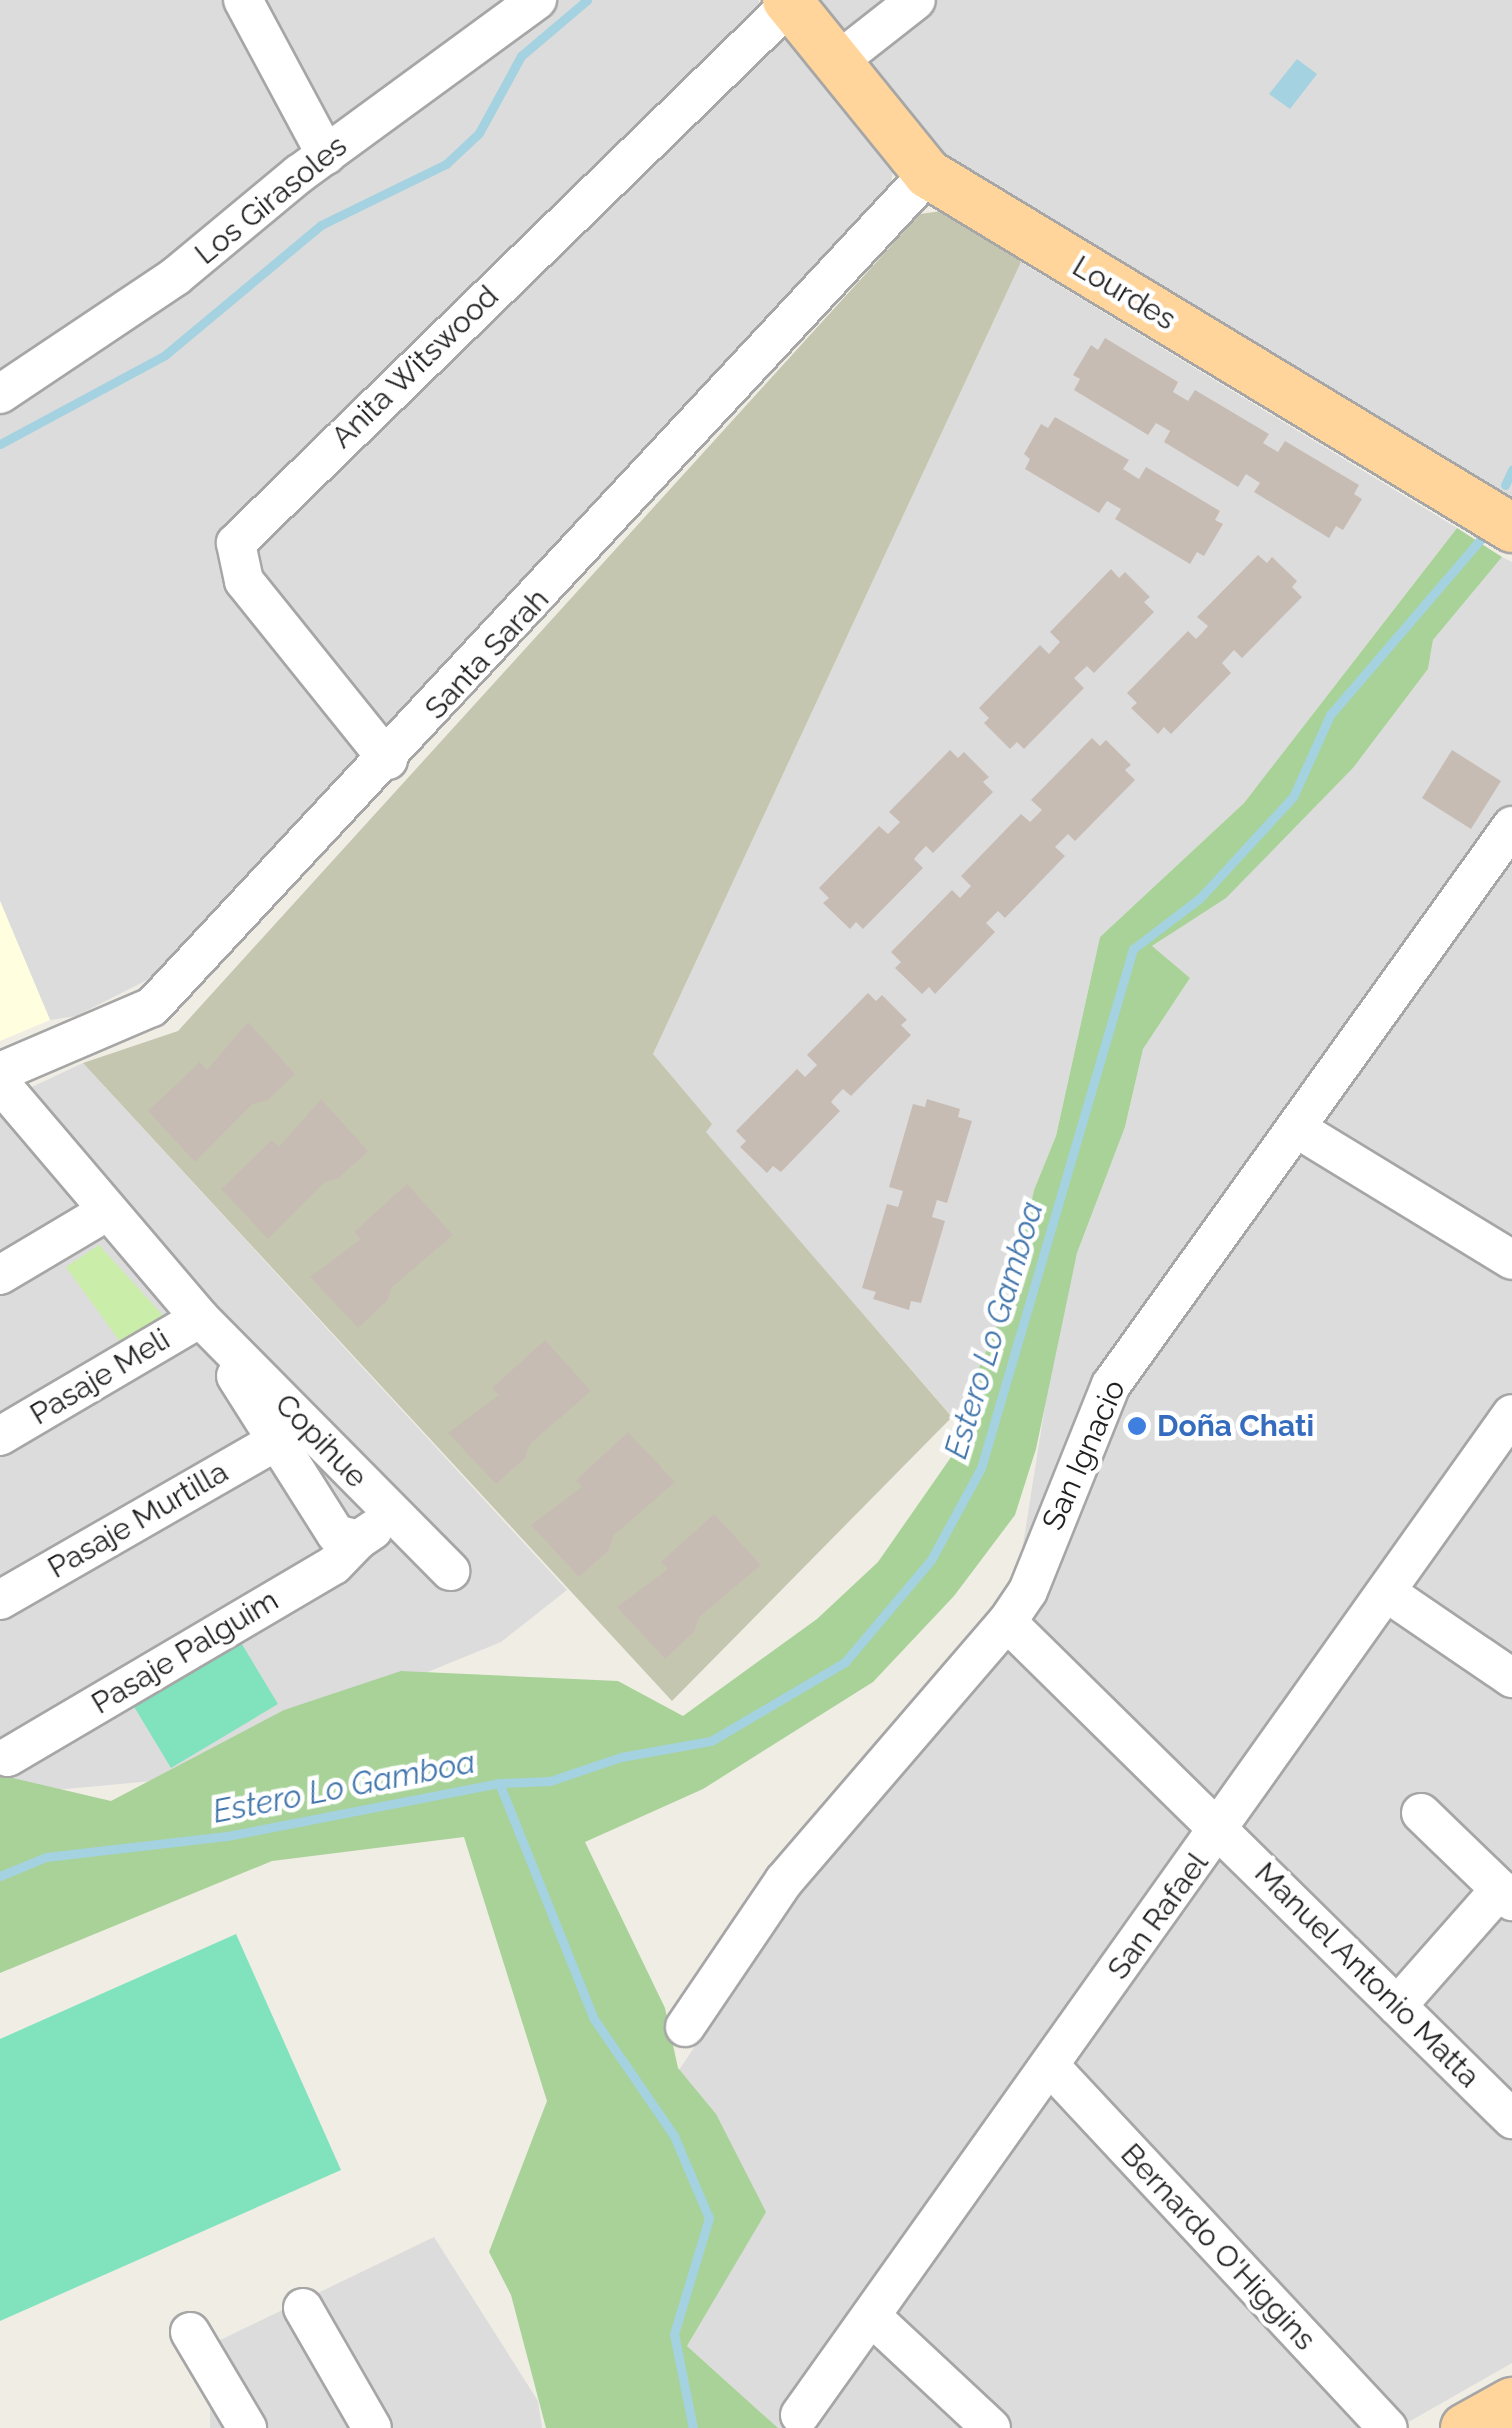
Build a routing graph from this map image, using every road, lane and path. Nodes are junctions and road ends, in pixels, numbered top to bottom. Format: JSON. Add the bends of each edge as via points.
{"nodes":[{"id":1,"x":243,"y":0,"type":"edge"},
{"id":2,"x":537,"y":0,"type":"edge"},
{"id":3,"x":916,"y":0,"type":"edge"},
{"id":4,"x":789,"y":2,"type":"edge"},
{"id":5,"x":836,"y":62,"type":"junction"},
{"id":6,"x":326,"y":155,"type":"junction"},
{"id":7,"x":928,"y":174,"type":"junction"},
{"id":8,"x":0,"y":394,"type":"edge"},
{"id":9,"x":1512,"y":528,"type":"edge"},
{"id":10,"x":388,"y":760,"type":"junction"},
{"id":11,"x":1512,"y":826,"type":"edge"},
{"id":12,"x":0,"y":1072,"type":"edge"},
{"id":13,"x":7,"y":1107,"type":"edge"},
{"id":14,"x":1296,"y":1128,"type":"junction"},
{"id":15,"x":106,"y":1212,"type":"junction"},
{"id":16,"x":1512,"y":1260,"type":"edge"},
{"id":17,"x":0,"y":1275,"type":"edge"},
{"id":18,"x":200,"y":1318,"type":"junction"},
{"id":19,"x":1512,"y":1414,"type":"edge"},
{"id":20,"x":0,"y":1436,"type":"edge"},
{"id":21,"x":276,"y":1441,"type":"junction"},
{"id":22,"x":377,"y":1499,"type":"junction"},
{"id":23,"x":358,"y":1540,"type":"junction"},
{"id":24,"x":450,"y":1571,"type":"dead end"},
{"id":25,"x":1386,"y":1592,"type":"junction"},
{"id":26,"x":0,"y":1600,"type":"edge"},
{"id":27,"x":1007,"y":1622,"type":"junction"},
{"id":28,"x":1512,"y":1678,"type":"edge"},
{"id":29,"x":8,"y":1758,"type":"dead end"},
{"id":30,"x":1421,"y":1813,"type":"dead end"},
{"id":31,"x":1221,"y":1828,"type":"junction"},
{"id":32,"x":1506,"y":1895,"type":"edge"},
{"id":33,"x":1396,"y":2006,"type":"junction"},
{"id":34,"x":685,"y":2026,"type":"dead end"},
{"id":35,"x":1050,"y":2066,"type":"junction"},
{"id":36,"x":1512,"y":2119,"type":"edge"},
{"id":37,"x":304,"y":2308,"type":"dead end"},
{"id":38,"x":872,"y":2316,"type":"junction"},
{"id":39,"x":190,"y":2332,"type":"dead end"},
{"id":40,"x":1512,"y":2402,"type":"edge"},
{"id":41,"x":800,"y":2415,"type":"dead end"},
{"id":42,"x":247,"y":2428,"type":"edge"},
{"id":43,"x":372,"y":2428,"type":"edge"},
{"id":44,"x":992,"y":2428,"type":"edge"},
{"id":45,"x":1387,"y":2428,"type":"edge"},
{"id":46,"x":1465,"y":2428,"type":"edge"}],
"edges":[{"from":1,"to":6,"type":"street"},
{"from":2,"to":6,"type":"street","name":"Los Girasoles"},
{"from":3,"to":5,"type":"street"},
{"from":4,"to":5,"type":"main road","name":"Lourdes"},
{"from":4,"to":10,"type":"street","name":"Anita Witswood","via":[[236,544],[244,580]]},
{"from":5,"to":7,"type":"main road","name":"Lourdes"},
{"from":6,"to":8,"type":"street","name":"Los Girasoles","via":[[176,276]]},
{"from":7,"to":9,"type":"main road","name":"Lourdes"},
{"from":7,"to":10,"type":"street","name":"Santa Sarah"},
{"from":10,"to":12,"type":"street","name":"Santa Sarah","via":[[152,1007]]},
{"from":11,"to":14,"type":"street","name":"San Ignacio"},
{"from":13,"to":15,"type":"street","name":"Copihue"},
{"from":14,"to":16,"type":"street"},
{"from":14,"to":27,"type":"street","name":"San Ignacio","via":[[1111,1386],[1028,1591]]},
{"from":15,"to":17,"type":"street"},
{"from":15,"to":18,"type":"street","name":"Copihue"},
{"from":18,"to":20,"type":"street","name":"Pasaje Meli"},
{"from":18,"to":21,"type":"street","name":"Copihue"},
{"from":18,"to":22,"type":"street","name":"Copihue"},
{"from":19,"to":25,"type":"street","name":"San Rafael"},
{"from":21,"to":23,"type":"street","name":"Copihue","via":[[336,1534]]},
{"from":21,"to":26,"type":"street","name":"Pasaje Murtilla"},
{"from":22,"to":23,"type":"street","name":"Copihue","via":[[378,1526]]},
{"from":22,"to":24,"type":"street"},
{"from":23,"to":29,"type":"street","name":"Pasaje Palguim","via":[[334,1565]]},
{"from":25,"to":28,"type":"street"},
{"from":25,"to":31,"type":"street","name":"San Rafael"},
{"from":27,"to":31,"type":"street","name":"Manuel Antonio Matta"},
{"from":27,"to":34,"type":"street","name":"San Ignacio","via":[[784,1881]]},
{"from":30,"to":32,"type":"street"},
{"from":31,"to":33,"type":"street","name":"Manuel Antonio Matta"},
{"from":31,"to":35,"type":"street","name":"San Rafael"},
{"from":32,"to":33,"type":"street"},
{"from":33,"to":36,"type":"street","name":"Manuel Antonio Matta"},
{"from":35,"to":38,"type":"street","name":"San Rafael"},
{"from":35,"to":45,"type":"street","name":"Bernardo O'Higgins"},
{"from":37,"to":43,"type":"street"},
{"from":38,"to":41,"type":"street","name":"San Rafael"},
{"from":38,"to":44,"type":"street"},
{"from":39,"to":42,"type":"street"},
{"from":40,"to":46,"type":"main road"}]}
